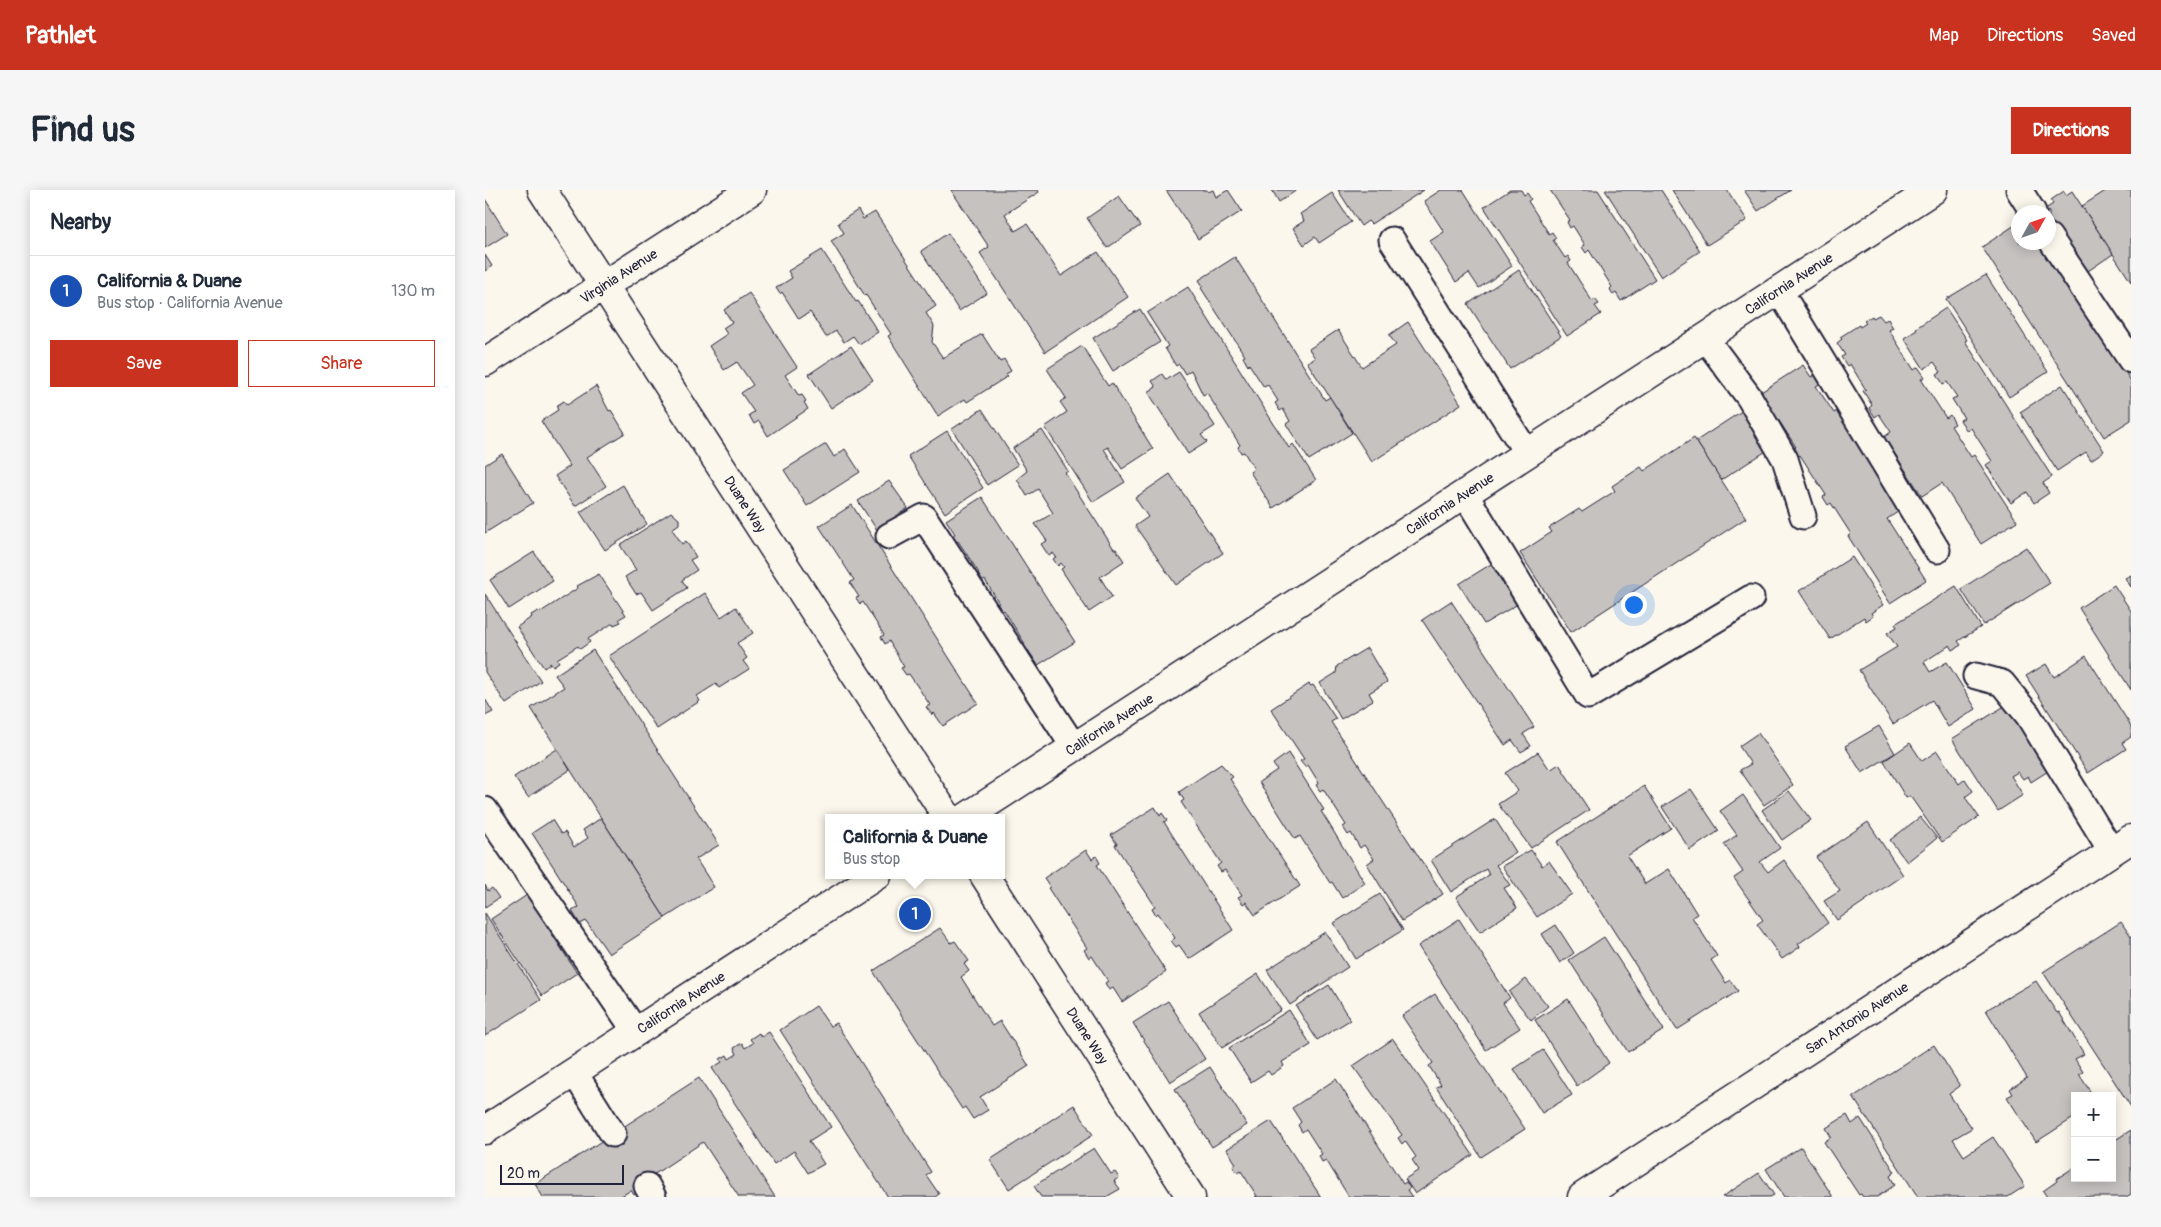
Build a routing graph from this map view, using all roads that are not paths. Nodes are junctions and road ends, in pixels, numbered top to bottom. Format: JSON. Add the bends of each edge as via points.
{"nodes":[{"id":1,"x":542,"y":190,"type":"edge"},
{"id":2,"x":752,"y":190,"type":"edge"},
{"id":3,"x":1933,"y":190,"type":"edge"},
{"id":4,"x":2019,"y":190,"type":"edge"},
{"id":5,"x":2029,"y":205,"type":"edge"},
{"id":6,"x":1392,"y":240,"type":"dead end"},
{"id":7,"x":2056,"y":248,"type":"edge"},
{"id":8,"x":603,"y":285,"type":"junction"},
{"id":9,"x":1779,"y":290,"type":"junction"},
{"id":10,"x":1705,"y":338,"type":"junction"},
{"id":11,"x":2131,"y":360,"type":"edge"},
{"id":12,"x":485,"y":362,"type":"edge"},
{"id":13,"x":1527,"y":453,"type":"junction"},
{"id":14,"x":1465,"y":494,"type":"junction"},
{"id":15,"x":1803,"y":516,"type":"dead end"},
{"id":16,"x":889,"y":536,"type":"dead end"},
{"id":17,"x":1937,"y":550,"type":"dead end"},
{"id":18,"x":1751,"y":598,"type":"dead end"},
{"id":19,"x":1976,"y":676,"type":"dead end"},
{"id":20,"x":1075,"y":747,"type":"junction"},
{"id":21,"x":485,"y":810,"type":"edge"},
{"id":22,"x":944,"y":814,"type":"edge"},
{"id":23,"x":971,"y":814,"type":"edge"},
{"id":24,"x":2122,"y":845,"type":"edge"},
{"id":25,"x":871,"y":879,"type":"edge"},
{"id":26,"x":987,"y":879,"type":"edge"},
{"id":27,"x":636,"y":1032,"type":"junction"},
{"id":28,"x":573,"y":1072,"type":"junction"},
{"id":29,"x":485,"y":1130,"type":"edge"},
{"id":30,"x":613,"y":1134,"type":"dead end"},
{"id":31,"x":1191,"y":1197,"type":"edge"},
{"id":32,"x":1582,"y":1197,"type":"edge"}],
"edges":[{"from":1,"to":8,"type":"street","name":"Duane Way"},
{"from":2,"to":8,"type":"street","name":"Virginia Avenue"},
{"from":3,"to":9,"type":"street","name":"California Avenue"},
{"from":4,"to":5,"type":"lane"},
{"from":6,"to":13,"type":"lane"},
{"from":7,"to":11,"type":"lane"},
{"from":8,"to":12,"type":"street","name":"Virginia Avenue"},
{"from":8,"to":22,"type":"street","name":"Duane Way"},
{"from":9,"to":10,"type":"street","name":"California Avenue"},
{"from":9,"to":17,"type":"lane"},
{"from":10,"to":13,"type":"street","name":"California Avenue"},
{"from":10,"to":15,"type":"lane","via":[[1749,397],[1785,459]]},
{"from":13,"to":14,"type":"street","name":"California Avenue"},
{"from":14,"to":18,"type":"lane","via":[[1588,696]]},
{"from":14,"to":20,"type":"street","name":"California Avenue"},
{"from":16,"to":20,"type":"lane","via":[[924,517]]},
{"from":19,"to":24,"type":"lane","via":[[2002,683]]},
{"from":20,"to":23,"type":"street","name":"California Avenue"},
{"from":21,"to":27,"type":"lane"},
{"from":24,"to":32,"type":"street","name":"San Antonio Avenue"},
{"from":25,"to":27,"type":"street","name":"California Avenue"},
{"from":26,"to":31,"type":"street","name":"Duane Way"},
{"from":27,"to":28,"type":"street","name":"California Avenue"},
{"from":28,"to":29,"type":"street","name":"California Avenue"},
{"from":28,"to":30,"type":"lane"}]}
